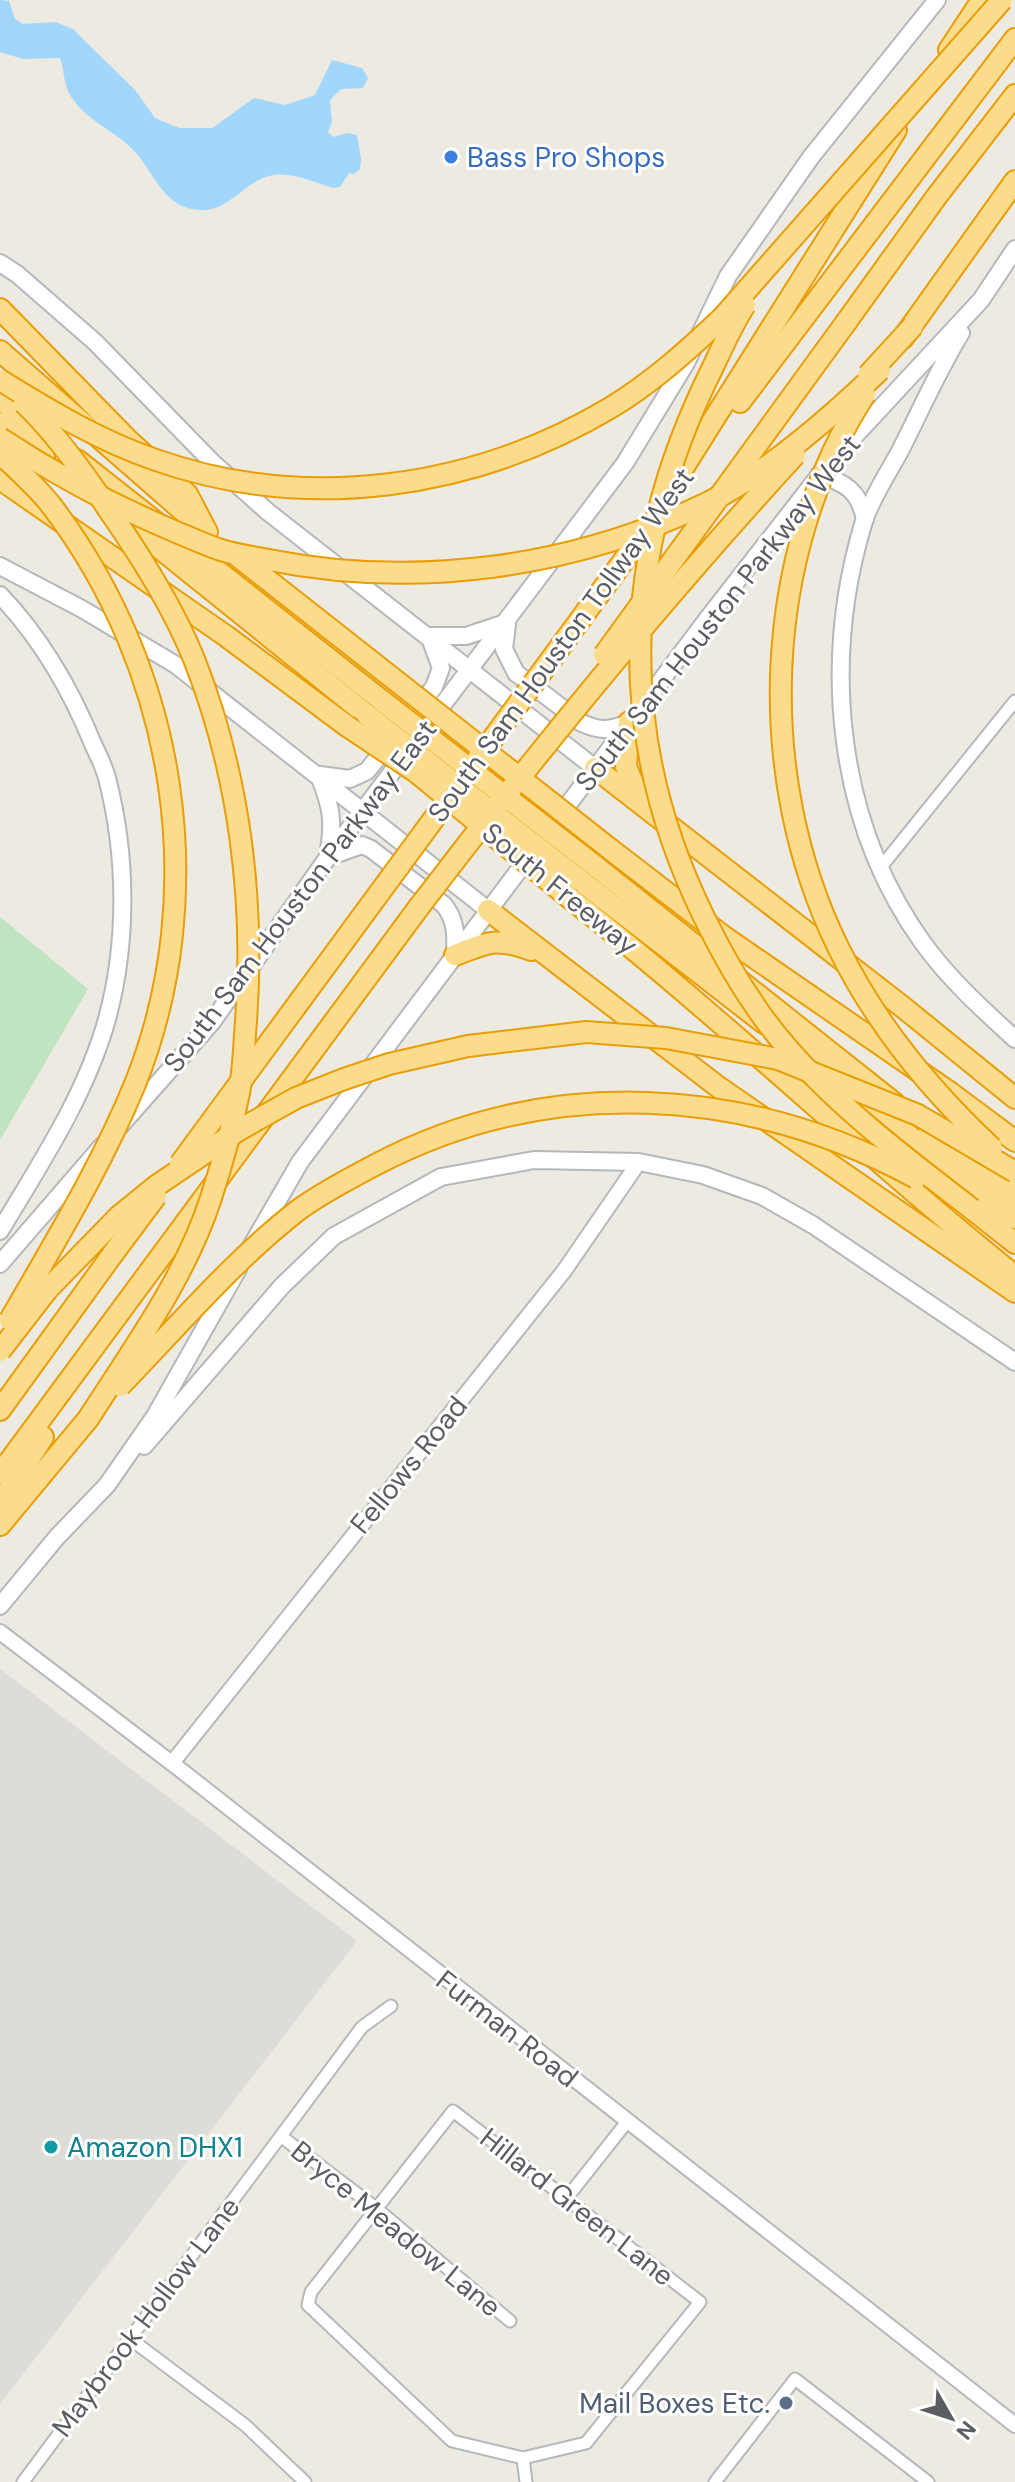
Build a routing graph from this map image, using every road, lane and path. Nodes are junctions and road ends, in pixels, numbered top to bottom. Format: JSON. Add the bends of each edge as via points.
{"nodes":[{"id":1,"x":937,"y":0,"type":"edge"},
{"id":2,"x":982,"y":0,"type":"edge"},
{"id":3,"x":1002,"y":0,"type":"edge"},
{"id":4,"x":1015,"y":39,"type":"edge"},
{"id":5,"x":1015,"y":95,"type":"edge"},
{"id":6,"x":1015,"y":181,"type":"edge"},
{"id":7,"x":1015,"y":199,"type":"edge"},
{"id":8,"x":1015,"y":249,"type":"edge"},
{"id":9,"x":781,"y":252,"type":"junction"},
{"id":10,"x":0,"y":263,"type":"edge"},
{"id":11,"x":808,"y":293,"type":"junction"},
{"id":12,"x":981,"y":300,"type":"junction"},
{"id":13,"x":0,"y":309,"type":"edge"},
{"id":14,"x":0,"y":351,"type":"edge"},
{"id":15,"x":880,"y":370,"type":"junction"},
{"id":16,"x":0,"y":381,"type":"edge"},
{"id":17,"x":0,"y":399,"type":"edge"},
{"id":18,"x":0,"y":423,"type":"edge"},
{"id":19,"x":0,"y":438,"type":"edge"},
{"id":20,"x":0,"y":453,"type":"edge"},
{"id":21,"x":819,"y":475,"type":"junction"},
{"id":22,"x":0,"y":479,"type":"edge"},
{"id":23,"x":865,"y":519,"type":"junction"},
{"id":24,"x":207,"y":532,"type":"junction"},
{"id":25,"x":0,"y":566,"type":"edge"},
{"id":26,"x":0,"y":595,"type":"edge"},
{"id":27,"x":507,"y":622,"type":"junction"},
{"id":28,"x":430,"y":636,"type":"junction"},
{"id":29,"x":471,"y":670,"type":"junction"},
{"id":30,"x":1015,"y":701,"type":"edge"},
{"id":31,"x":374,"y":708,"type":"junction"},
{"id":32,"x":629,"y":722,"type":"junction"},
{"id":33,"x":595,"y":768,"type":"junction"},
{"id":34,"x":319,"y":775,"type":"junction"},
{"id":35,"x":642,"y":802,"type":"junction"},
{"id":36,"x":364,"y":811,"type":"junction"},
{"id":37,"x":328,"y":857,"type":"junction"},
{"id":38,"x":881,"y":867,"type":"junction"},
{"id":39,"x":583,"y":882,"type":"junction"},
{"id":40,"x":419,"y":907,"type":"junction"},
{"id":41,"x":488,"y":910,"type":"junction"},
{"id":42,"x":455,"y":955,"type":"junction"},
{"id":43,"x":549,"y":956,"type":"junction"},
{"id":44,"x":1015,"y":1039,"type":"edge"},
{"id":45,"x":1015,"y":1098,"type":"edge"},
{"id":46,"x":1015,"y":1141,"type":"edge"},
{"id":47,"x":639,"y":1162,"type":"junction"},
{"id":48,"x":1015,"y":1171,"type":"edge"},
{"id":49,"x":1015,"y":1195,"type":"edge"},
{"id":50,"x":972,"y":1209,"type":"junction"},
{"id":51,"x":1015,"y":1218,"type":"edge"},
{"id":52,"x":0,"y":1231,"type":"edge"},
{"id":53,"x":1015,"y":1243,"type":"edge"},
{"id":54,"x":112,"y":1255,"type":"junction"},
{"id":55,"x":0,"y":1264,"type":"edge"},
{"id":56,"x":1015,"y":1276,"type":"edge"},
{"id":57,"x":1015,"y":1292,"type":"edge"},
{"id":58,"x":135,"y":1293,"type":"junction"},
{"id":59,"x":0,"y":1337,"type":"edge"},
{"id":60,"x":0,"y":1351,"type":"edge"},
{"id":61,"x":1015,"y":1362,"type":"edge"},
{"id":62,"x":0,"y":1393,"type":"edge"},
{"id":63,"x":0,"y":1410,"type":"edge"},
{"id":64,"x":88,"y":1419,"type":"junction"},
{"id":65,"x":0,"y":1474,"type":"edge"},
{"id":66,"x":107,"y":1485,"type":"junction"},
{"id":67,"x":0,"y":1504,"type":"edge"},
{"id":68,"x":0,"y":1525,"type":"edge"},
{"id":69,"x":0,"y":1606,"type":"edge"},
{"id":70,"x":0,"y":1632,"type":"edge"},
{"id":71,"x":172,"y":1763,"type":"junction"},
{"id":72,"x":391,"y":2006,"type":"dead end"},
{"id":73,"x":626,"y":2123,"type":"junction"},
{"id":74,"x":282,"y":2137,"type":"junction"},
{"id":75,"x":566,"y":2199,"type":"junction"},
{"id":76,"x":377,"y":2209,"type":"junction"},
{"id":77,"x":510,"y":2321,"type":"dead end"},
{"id":78,"x":129,"y":2338,"type":"junction"},
{"id":79,"x":1015,"y":2425,"type":"edge"},
{"id":80,"x":523,"y":2458,"type":"junction"},
{"id":81,"x":23,"y":2482,"type":"edge"},
{"id":82,"x":305,"y":2482,"type":"edge"},
{"id":83,"x":526,"y":2482,"type":"edge"},
{"id":84,"x":715,"y":2482,"type":"edge"},
{"id":85,"x":928,"y":2482,"type":"edge"}],
"edges":[{"from":1,"to":27,"type":"main road","via":[[811,157],[736,264],[686,363],[625,463]]},
{"from":2,"to":11,"type":"highway","via":[[878,158]]},
{"from":3,"to":9,"type":"highway","bridge":true},
{"from":4,"to":11,"type":"highway"},
{"from":5,"to":40,"type":"highway","name":"South Sam Houston Tollway West","bridge":true},
{"from":6,"to":15,"type":"highway","bridge":true},
{"from":7,"to":40,"type":"highway","bridge":true,"via":[[913,326],[589,691]]},
{"from":8,"to":12,"type":"main road","name":"South Sam Houston Parkway West"},
{"from":9,"to":16,"type":"highway","bridge":true,"via":[[682,356],[611,408],[520,453],[414,481],[307,488],[197,472],[121,447]]},
{"from":9,"to":50,"type":"highway","bridge":true,"via":[[742,309],[705,382],[661,499],[648,551],[638,644],[646,743],[671,844],[743,988],[811,1072],[893,1149]]},
{"from":10,"to":28,"type":"main road","via":[[95,342],[268,512]]},
{"from":11,"to":54,"type":"highway","name":"South Sam Houston Tollway West","bridge":true,"via":[[630,552]]},
{"from":12,"to":21,"type":"main road","name":"South Sam Houston Parkway West"},
{"from":12,"to":23,"type":"main road"},
{"from":13,"to":24,"type":"highway","via":[[187,494]]},
{"from":14,"to":24,"type":"highway"},
{"from":15,"to":19,"type":"highway","bridge":true,"via":[[808,434],[709,502],[564,555],[435,572],[356,573],[222,550],[77,486]]},
{"from":15,"to":48,"type":"highway","bridge":true,"via":[[832,457],[808,512],[795,564],[781,666],[789,794],[823,913],[861,987],[892,1037],[936,1091]]},
{"from":16,"to":64,"type":"highway","bridge":true,"via":[[38,417],[98,493],[166,603],[194,658],[210,706],[244,856],[249,981],[240,1091],[230,1130],[194,1239],[152,1319]]},
{"from":17,"to":31,"type":"highway"},
{"from":18,"to":31,"type":"highway"},
{"from":20,"to":59,"type":"highway","bridge":true,"via":[[49,502],[78,543],[139,662],[157,719],[172,799],[175,898],[162,995],[135,1084],[91,1178]]},
{"from":21,"to":23,"type":"main road","via":[[854,492]]},
{"from":21,"to":32,"type":"main road","name":"South Sam Houston Parkway West"},
{"from":22,"to":39,"type":"highway","name":"South Freeway","bridge":true,"via":[[347,726]]},
{"from":23,"to":38,"type":"main road","via":[[840,653],[843,729],[861,820]]},
{"from":24,"to":46,"type":"highway","bridge":true,"via":[[723,936]]},
{"from":25,"to":34,"type":"main road","via":[[176,665]]},
{"from":26,"to":52,"type":"main road","via":[[22,618],[76,702],[107,776],[120,852],[122,911],[119,963],[109,1007],[80,1091]]},
{"from":27,"to":28,"type":"main road","via":[[466,636]]},
{"from":27,"to":29,"type":"main road"},
{"from":27,"to":32,"type":"main road","via":[[504,649],[516,673],[594,729],[607,731]]},
{"from":28,"to":29,"type":"main road"},
{"from":28,"to":34,"type":"main road","via":[[441,668],[434,687],[367,771],[350,779]]},
{"from":29,"to":33,"type":"main road"},
{"from":29,"to":36,"type":"main road","name":"South Sam Houston Parkway East"},
{"from":30,"to":38,"type":"street"},
{"from":31,"to":39,"type":"highway","bridge":true},
{"from":32,"to":33,"type":"main road","name":"South Sam Houston Parkway West"},
{"from":32,"to":35,"type":"highway","via":[[626,767]]},
{"from":33,"to":35,"type":"highway"},
{"from":33,"to":41,"type":"main road","name":"South Sam Houston Parkway West"},
{"from":34,"to":36,"type":"main road"},
{"from":34,"to":37,"type":"main road","via":[[332,812]]},
{"from":35,"to":45,"type":"highway"},
{"from":36,"to":37,"type":"main road","name":"South Sam Houston Parkway East"},
{"from":36,"to":41,"type":"main road"},
{"from":37,"to":42,"type":"main road","via":[[362,845],[444,905],[452,915]]},
{"from":37,"to":55,"type":"main road","name":"South Sam Houston Parkway East","via":[[212,1022]]},
{"from":38,"to":44,"type":"main road","via":[[897,903],[936,960]]},
{"from":39,"to":49,"type":"highway","via":[[871,1085]]},
{"from":39,"to":51,"type":"highway"},
{"from":39,"to":56,"type":"highway","name":"South Freeway","via":[[622,938]]},
{"from":40,"to":58,"type":"highway","name":"South Sam Houston Tollway West","bridge":true},
{"from":41,"to":42,"type":"main road"},
{"from":41,"to":43,"type":"highway"},
{"from":42,"to":43,"type":"highway","via":[[508,941]]},
{"from":42,"to":66,"type":"main road","via":[[300,1162],[155,1416]]},
{"from":43,"to":57,"type":"highway","via":[[717,1086]]},
{"from":47,"to":61,"type":"main road","via":[[703,1175],[786,1208]]},
{"from":47,"to":66,"type":"main road","via":[[534,1160],[441,1177],[334,1236],[282,1286]]},
{"from":47,"to":71,"type":"street","name":"Fellows Road","via":[[564,1271]]},
{"from":48,"to":60,"type":"highway","bridge":true,"via":[[918,1115],[778,1059],[666,1038],[586,1032],[468,1046],[344,1079],[239,1130],[119,1216],[48,1289]]},
{"from":50,"to":53,"type":"highway"},
{"from":50,"to":64,"type":"highway","bridge":true,"via":[[836,1139],[728,1110],[647,1101],[522,1112],[403,1150],[299,1210],[215,1286]]},
{"from":54,"to":62,"type":"highway"},
{"from":54,"to":63,"type":"highway"},
{"from":58,"to":65,"type":"highway"},
{"from":58,"to":67,"type":"highway"},
{"from":64,"to":68,"type":"highway"},
{"from":66,"to":69,"type":"main road"},
{"from":70,"to":71,"type":"street","name":"Furman Road"},
{"from":71,"to":73,"type":"street","name":"Furman Road"},
{"from":72,"to":74,"type":"street","name":"Maybrook Hollow Lane","via":[[362,2027]]},
{"from":73,"to":75,"type":"street"},
{"from":73,"to":79,"type":"street","name":"Furman Road"},
{"from":74,"to":76,"type":"street","name":"Bryce Meadow Lane"},
{"from":74,"to":78,"type":"street","name":"Maybrook Hollow Lane"},
{"from":75,"to":76,"type":"street","name":"Hillard Green Lane","via":[[453,2111]]},
{"from":75,"to":80,"type":"street","name":"Hillard Green Lane","via":[[700,2302],[586,2443]]},
{"from":76,"to":77,"type":"street","name":"Bryce Meadow Lane"},
{"from":76,"to":80,"type":"street","via":[[311,2292],[308,2305],[452,2441]]},
{"from":78,"to":81,"type":"street","name":"Maybrook Hollow Lane"},
{"from":78,"to":82,"type":"street","via":[[245,2425]]},
{"from":80,"to":83,"type":"street"},
{"from":84,"to":85,"type":"street","via":[[795,2379]]}]}
